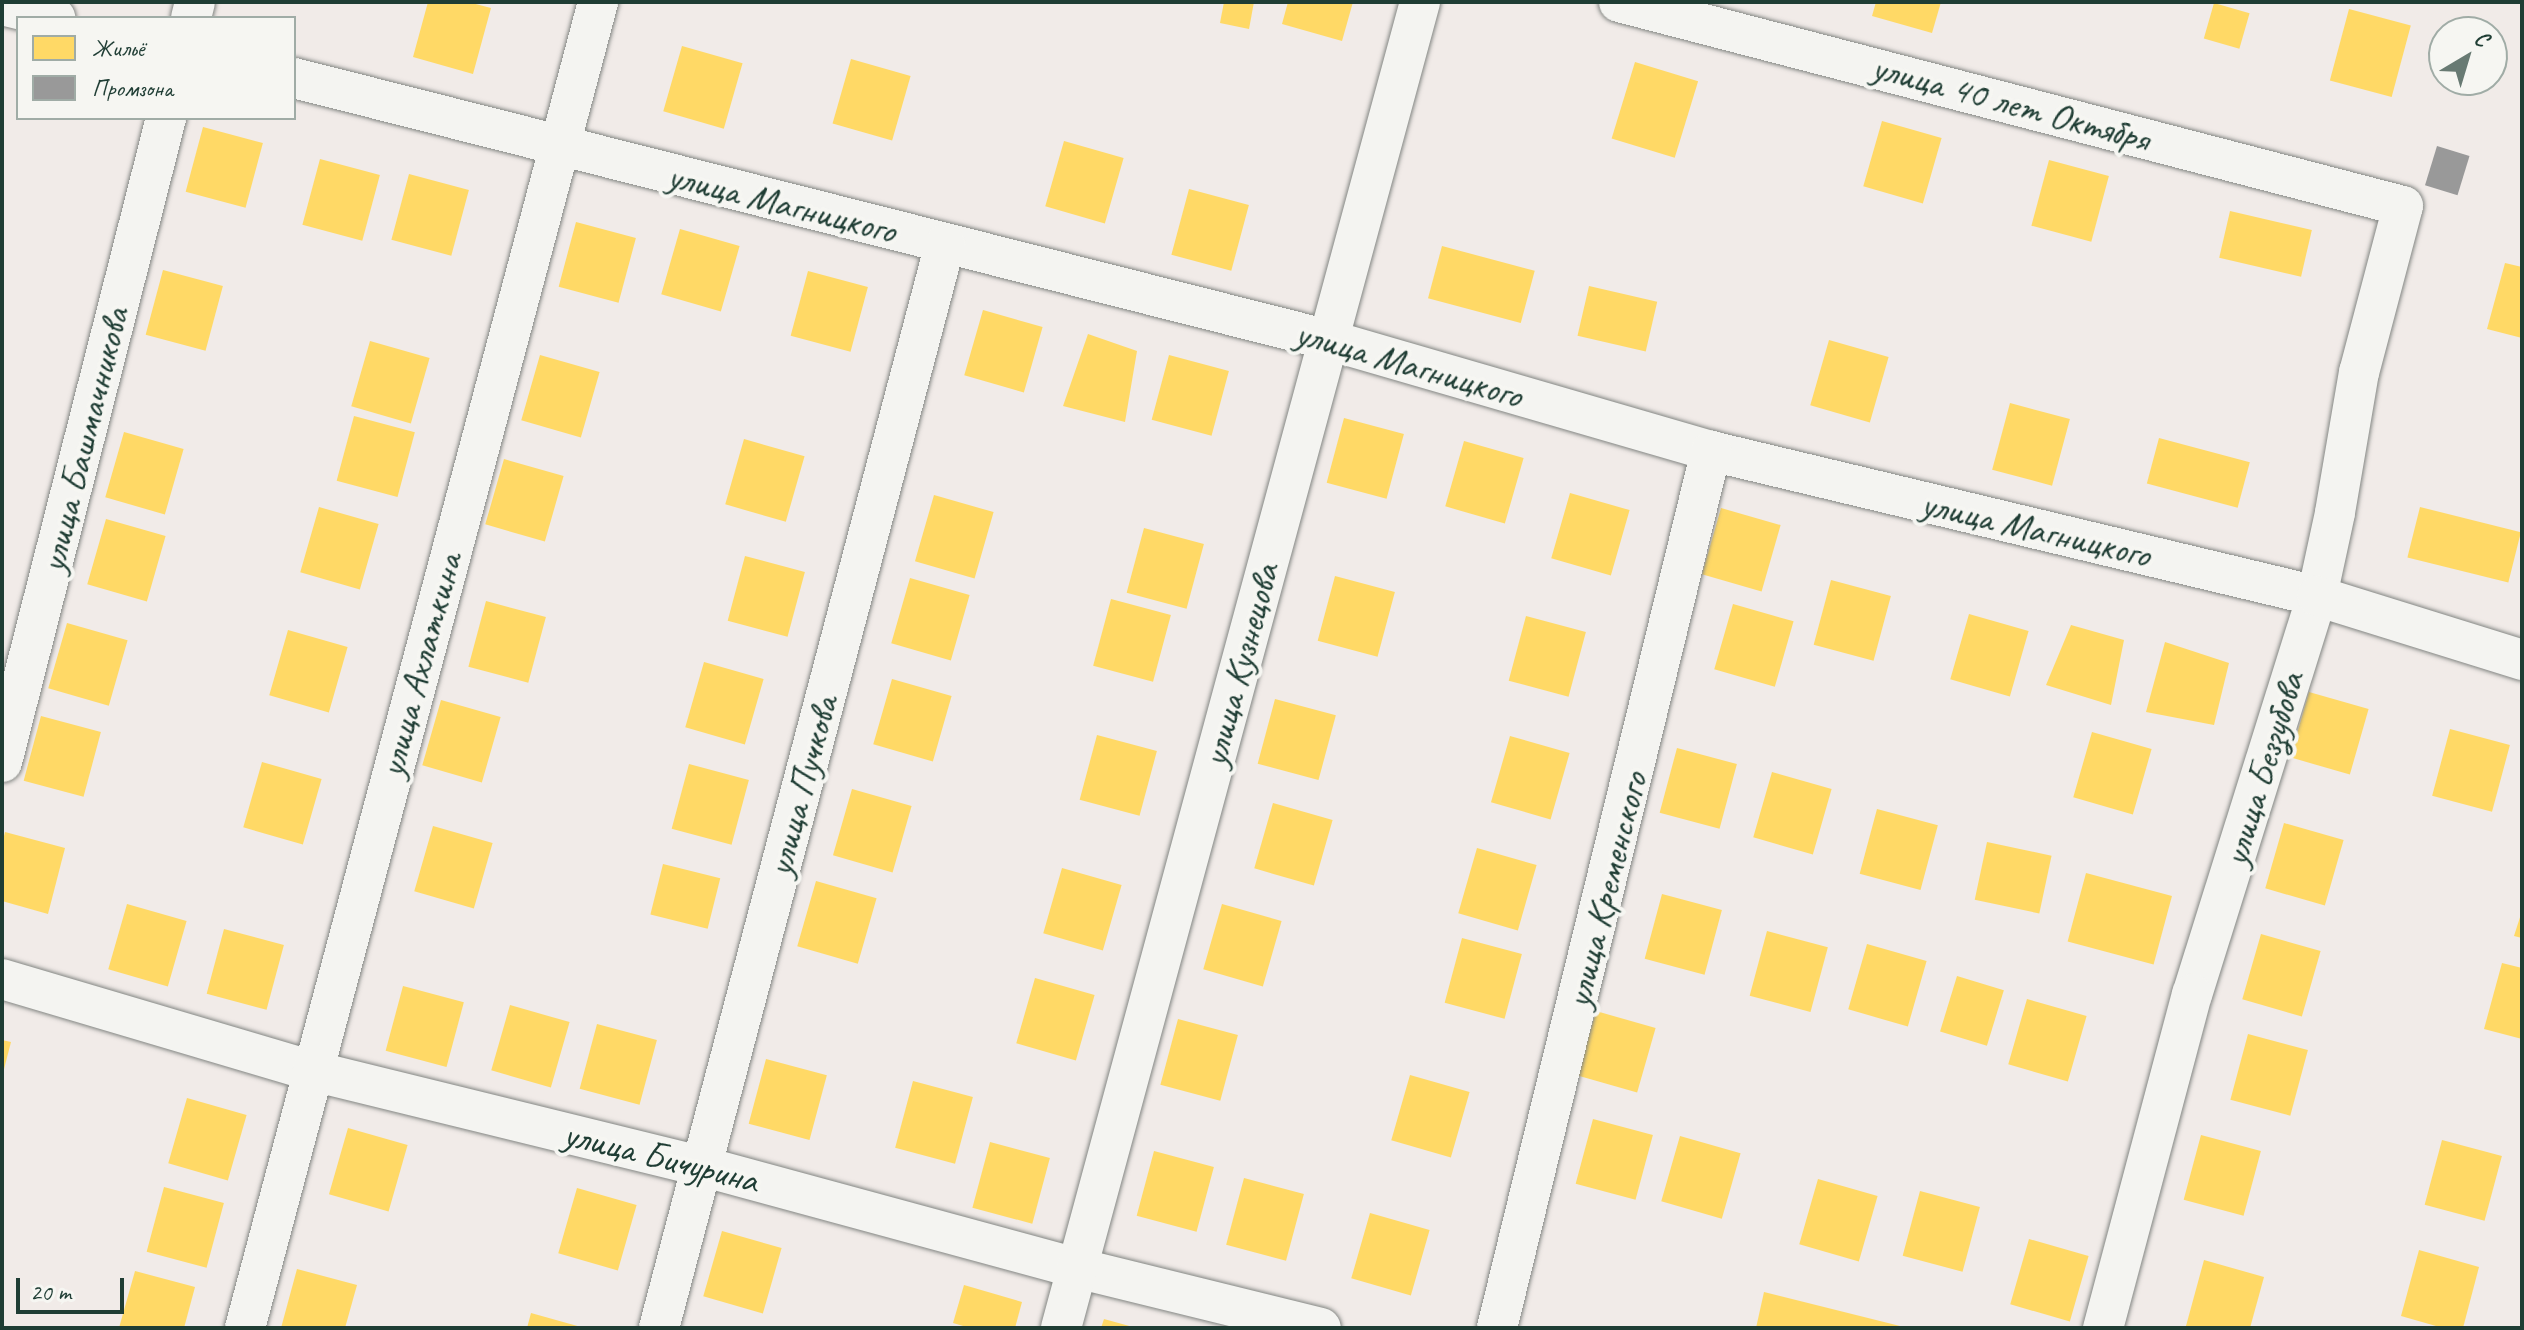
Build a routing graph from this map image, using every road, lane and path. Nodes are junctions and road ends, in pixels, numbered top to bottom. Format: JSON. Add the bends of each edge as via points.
{"nodes":[{"id":1,"x":598,"y":2,"type":"edge"},
{"id":2,"x":1420,"y":2,"type":"edge"},
{"id":3,"x":1619,"y":2,"type":"edge"},
{"id":4,"x":2,"y":5,"type":"edge"},
{"id":5,"x":47,"y":16,"type":"edge"},
{"id":6,"x":296,"y":79,"type":"edge"},
{"id":7,"x":165,"y":120,"type":"edge"},
{"id":8,"x":557,"y":145,"type":"junction"},
{"id":9,"x":2403,"y":206,"type":"joint"},
{"id":10,"x":945,"y":244,"type":"junction"},
{"id":11,"x":1329,"y":340,"type":"junction"},
{"id":12,"x":1711,"y":451,"type":"junction"},
{"id":13,"x":2317,"y":596,"type":"junction"},
{"id":14,"x":2522,"y":660,"type":"edge"},
{"id":15,"x":2,"y":762,"type":"edge"},
{"id":16,"x":2,"y":979,"type":"edge"},
{"id":17,"x":313,"y":1071,"type":"junction"},
{"id":18,"x":701,"y":1166,"type":"junction"},
{"id":19,"x":1077,"y":1268,"type":"junction"},
{"id":20,"x":245,"y":1328,"type":"edge"},
{"id":21,"x":659,"y":1328,"type":"edge"},
{"id":22,"x":1061,"y":1328,"type":"edge"},
{"id":23,"x":1321,"y":1328,"type":"edge"},
{"id":24,"x":1497,"y":1328,"type":"edge"},
{"id":25,"x":2103,"y":1328,"type":"edge"}],
"edges":[{"from":1,"to":8,"type":"street","name":"улица Ахлаткина"},
{"from":2,"to":11,"type":"street","name":"улица Кузнецова"},
{"from":3,"to":9,"type":"street","name":"улица 40 лет Октября"},
{"from":4,"to":5,"type":"street"},
{"from":6,"to":8,"type":"street","name":"улица Магницкого"},
{"from":7,"to":15,"type":"street","name":"улица Башмачникова"},
{"from":8,"to":10,"type":"street","name":"улица Магницкого"},
{"from":8,"to":17,"type":"street","name":"улица Ахлаткина"},
{"from":9,"to":13,"type":"street","name":"улица Беззубова","via":[[2359,372]]},
{"from":10,"to":11,"type":"street","name":"улица Магницкого"},
{"from":10,"to":18,"type":"street","name":"улица Пучкова"},
{"from":11,"to":12,"type":"street","name":"улица Магницкого"},
{"from":11,"to":19,"type":"street","name":"улица Кузнецова"},
{"from":12,"to":13,"type":"street","name":"улица Магницкого"},
{"from":12,"to":24,"type":"street","name":"улица Кременского"},
{"from":13,"to":14,"type":"street","name":"улица Магницкого"},
{"from":13,"to":25,"type":"street","name":"улица Беззубова","via":[[2192,994]]},
{"from":16,"to":17,"type":"street","name":"улица Бичурина"},
{"from":17,"to":18,"type":"street","name":"улица Бичурина"},
{"from":17,"to":20,"type":"street","name":"улица Ахлаткина"},
{"from":18,"to":19,"type":"street","name":"улица Бичурина"},
{"from":18,"to":21,"type":"street","name":"улица Пучкова"},
{"from":19,"to":22,"type":"street","name":"улица Кузнецова"},
{"from":19,"to":23,"type":"street","name":"улица Бичурина"}]}
